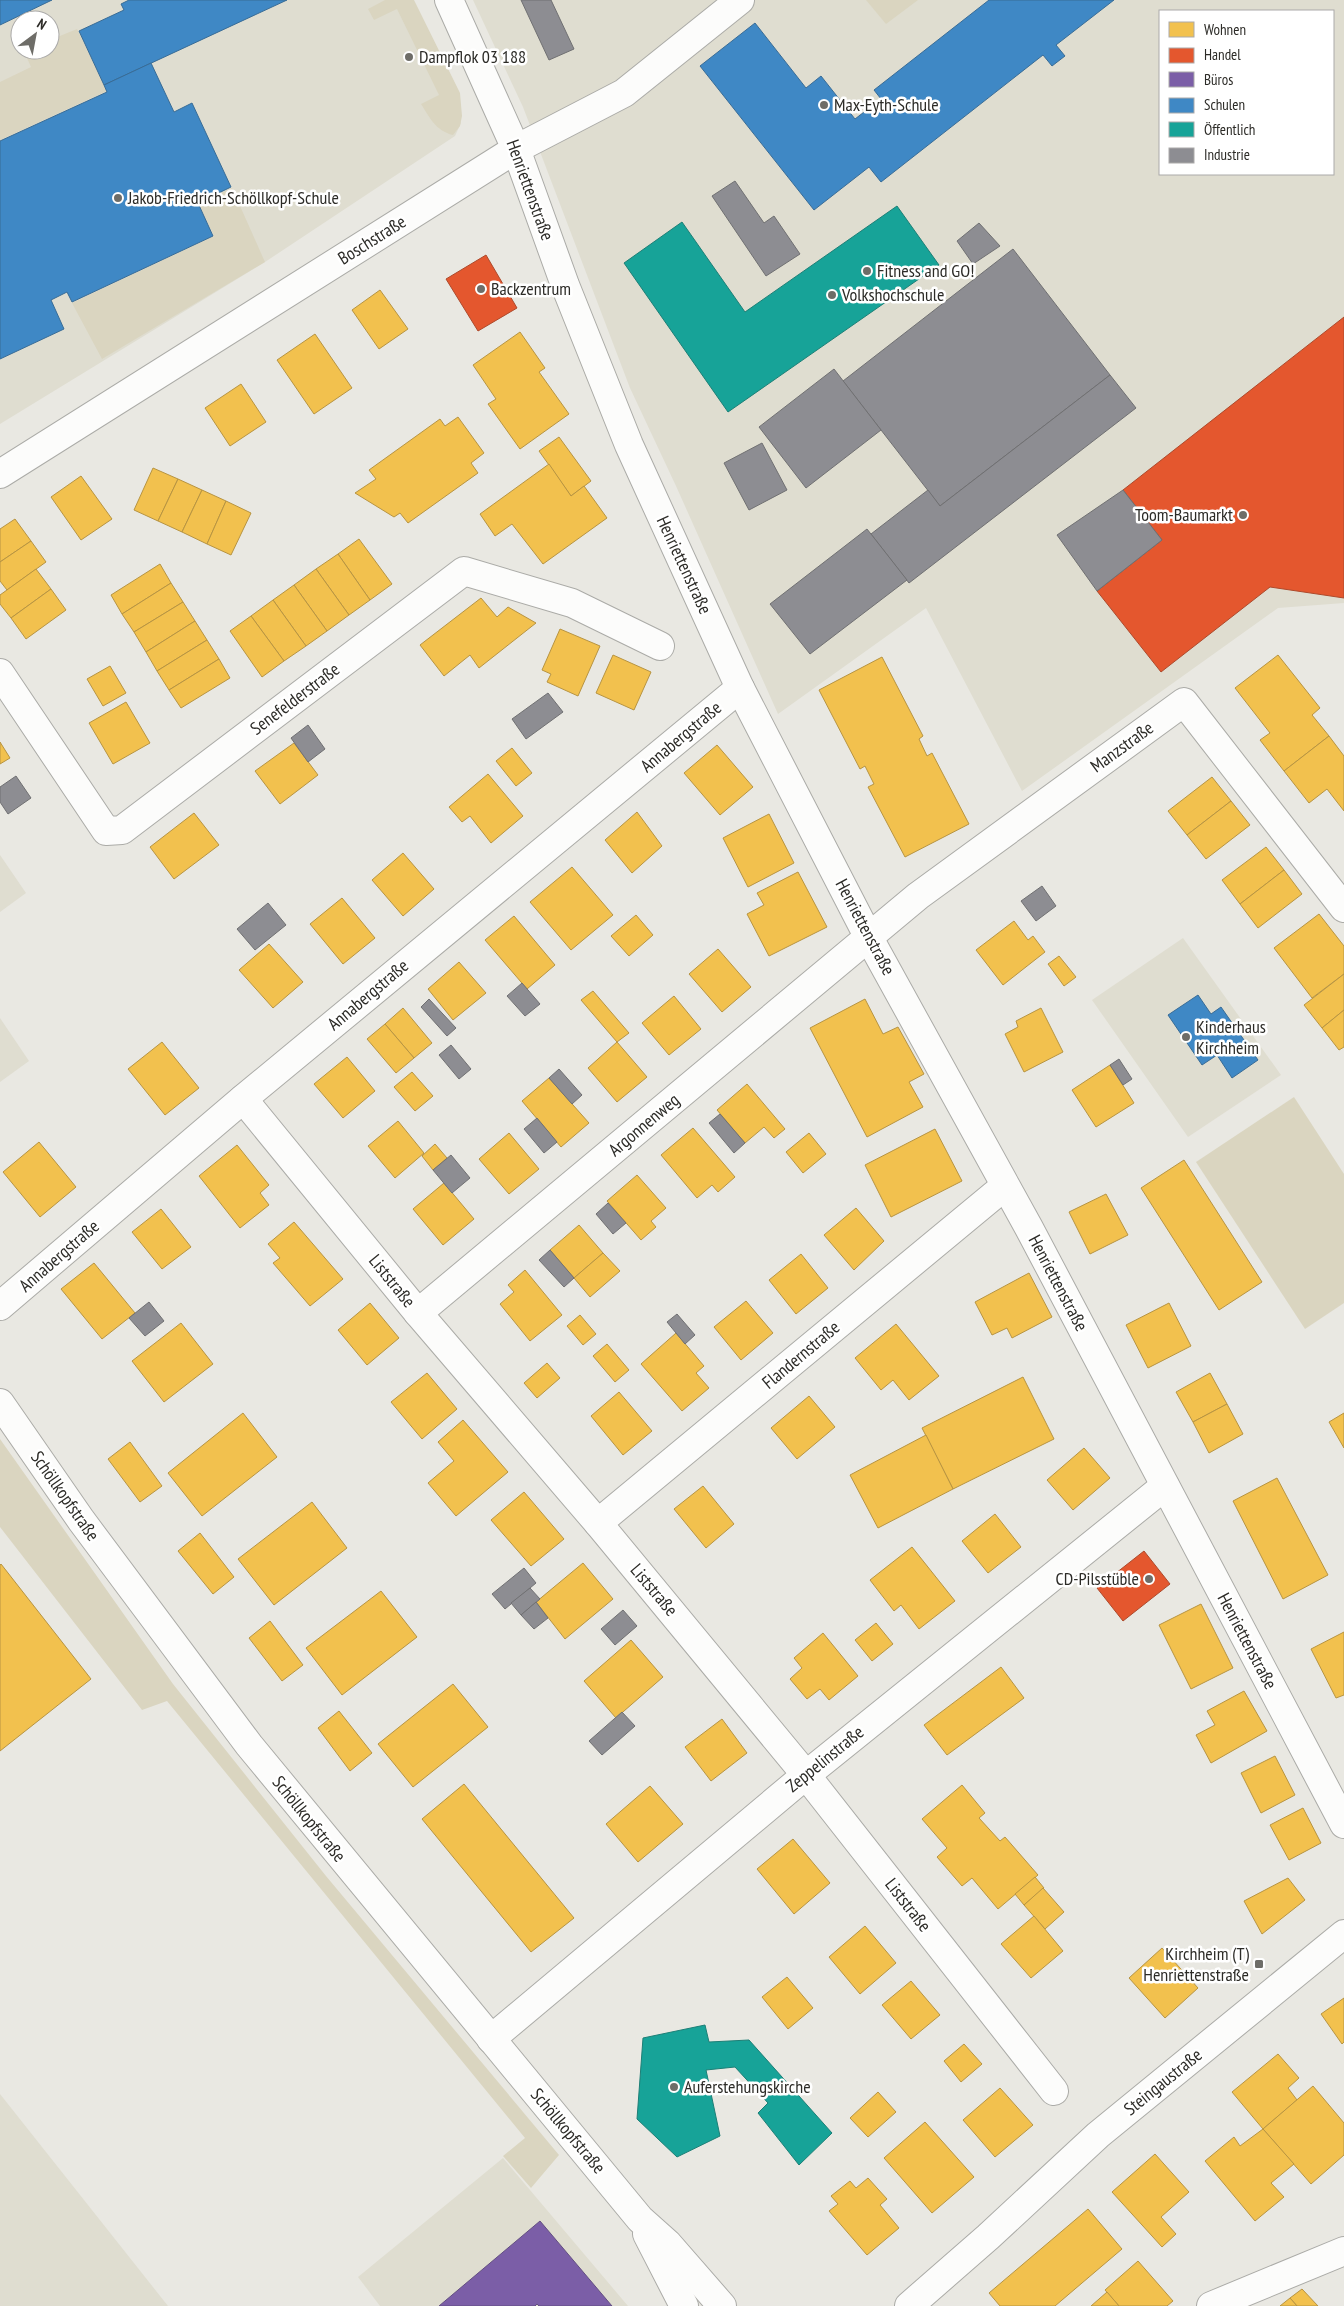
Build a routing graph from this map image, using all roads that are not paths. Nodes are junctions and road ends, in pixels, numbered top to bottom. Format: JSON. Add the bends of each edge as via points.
{"nodes":[{"id":1,"x":450,"y":0,"type":"edge"},
{"id":2,"x":740,"y":0,"type":"edge"},
{"id":3,"x":516,"y":149,"type":"junction"},
{"id":4,"x":0,"y":474,"type":"edge"},
{"id":5,"x":660,"y":646,"type":"dead end"},
{"id":6,"x":0,"y":673,"type":"edge"},
{"id":7,"x":740,"y":688,"type":"junction"},
{"id":8,"x":1340,"y":894,"type":"edge"},
{"id":9,"x":869,"y":938,"type":"junction"},
{"id":10,"x":243,"y":1098,"type":"junction"},
{"id":11,"x":1005,"y":1186,"type":"junction"},
{"id":12,"x":0,"y":1306,"type":"edge"},
{"id":13,"x":418,"y":1313,"type":"junction"},
{"id":14,"x":0,"y":1403,"type":"edge"},
{"id":15,"x":1165,"y":1486,"type":"junction"},
{"id":16,"x":598,"y":1523,"type":"junction"},
{"id":17,"x":806,"y":1775,"type":"junction"},
{"id":18,"x":1344,"y":1824,"type":"edge"},
{"id":19,"x":1344,"y":1934,"type":"edge"},
{"id":20,"x":491,"y":2039,"type":"junction"},
{"id":21,"x":1054,"y":2091,"type":"dead end"},
{"id":22,"x":640,"y":2219,"type":"junction"},
{"id":23,"x":1344,"y":2252,"type":"edge"},
{"id":24,"x":684,"y":2306,"type":"edge"},
{"id":25,"x":722,"y":2306,"type":"edge"},
{"id":26,"x":909,"y":2306,"type":"edge"},
{"id":27,"x":1211,"y":2306,"type":"edge"}],
"edges":[{"from":1,"to":3,"type":"street","name":"Henriettenstraße"},
{"from":2,"to":3,"type":"street","name":"Boschstraße","via":[[624,92]]},
{"from":3,"to":4,"type":"street","name":"Boschstraße"},
{"from":3,"to":7,"type":"street","name":"Henriettenstraße","via":[[565,286],[629,445]]},
{"from":5,"to":6,"type":"street","name":"Senefelderstraße","via":[[572,603],[464,570],[122,830],[106,831]]},
{"from":7,"to":9,"type":"street","name":"Henriettenstraße"},
{"from":7,"to":10,"type":"street","name":"Annabergstraße"},
{"from":8,"to":9,"type":"street","name":"Manzstraße","via":[[1184,702],[918,896]]},
{"from":9,"to":11,"type":"street","name":"Henriettenstraße"},
{"from":9,"to":13,"type":"street","name":"Argonnenweg"},
{"from":10,"to":12,"type":"street","name":"Annabergstraße"},
{"from":10,"to":13,"type":"street","name":"Liststraße"},
{"from":11,"to":15,"type":"street","name":"Henriettenstraße"},
{"from":11,"to":16,"type":"street","name":"Flandernstraße"},
{"from":13,"to":16,"type":"street","name":"Liststraße"},
{"from":14,"to":20,"type":"street","name":"Schöllkopfstraße","via":[[81,1520],[249,1745]]},
{"from":15,"to":17,"type":"street","name":"Zeppelinstraße"},
{"from":15,"to":18,"type":"street","name":"Henriettenstraße"},
{"from":16,"to":17,"type":"street","name":"Liststraße"},
{"from":17,"to":20,"type":"street","name":"Zeppelinstraße"},
{"from":17,"to":21,"type":"street","name":"Liststraße"},
{"from":19,"to":26,"type":"street","name":"Steingaustraße","via":[[1098,2136]]},
{"from":20,"to":22,"type":"street","name":"Schöllkopfstraße"},
{"from":22,"to":24,"type":"street","name":"Schöllkopfstraße"},
{"from":22,"to":25,"type":"street","name":"Schöllkopfstraße","via":[[668,2244]]},
{"from":23,"to":27,"type":"street"}]}
